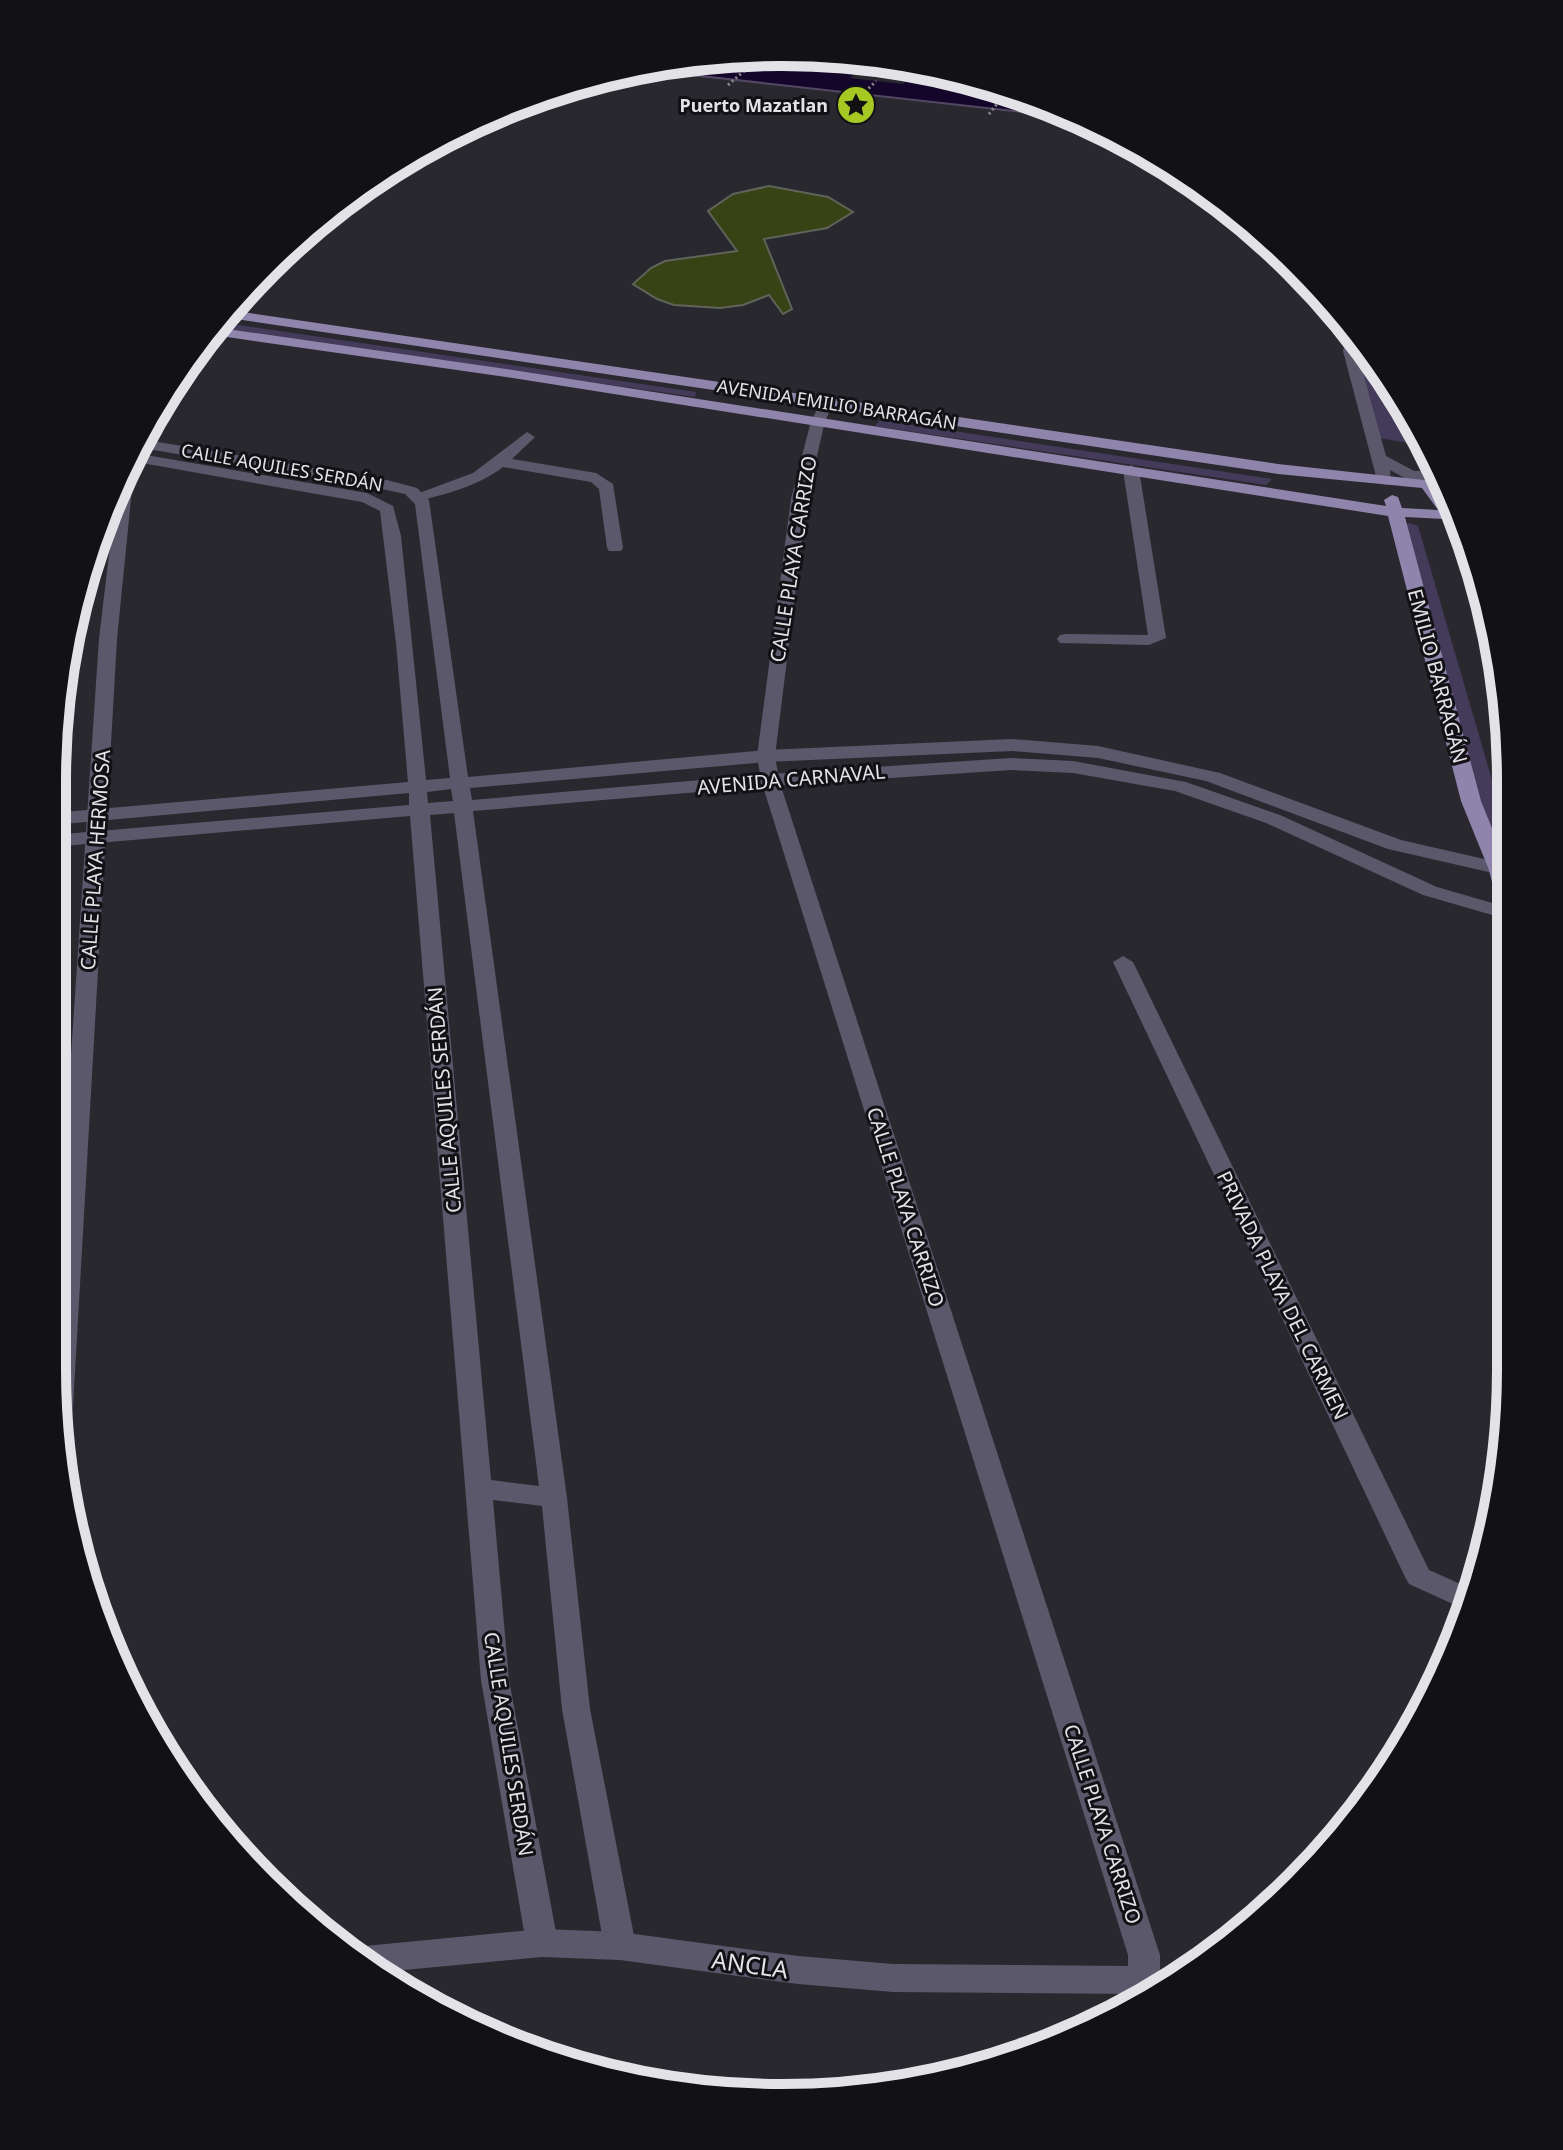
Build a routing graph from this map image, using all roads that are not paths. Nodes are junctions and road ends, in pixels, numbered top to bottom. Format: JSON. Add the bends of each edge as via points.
{"nodes":[{"id":1,"x":239,"y":316,"type":"edge"},
{"id":2,"x":225,"y":333,"type":"edge"},
{"id":3,"x":1351,"y":348,"type":"edge"},
{"id":4,"x":823,"y":412,"type":"junction"},
{"id":5,"x":527,"y":437,"type":"dead end"},
{"id":6,"x":151,"y":445,"type":"edge"},
{"id":7,"x":1379,"y":458,"type":"junction"},
{"id":8,"x":143,"y":459,"type":"edge"},
{"id":9,"x":502,"y":462,"type":"junction"},
{"id":10,"x":1131,"y":470,"type":"junction"},
{"id":11,"x":1429,"y":478,"type":"edge"},
{"id":12,"x":1430,"y":479,"type":"edge"},
{"id":13,"x":1385,"y":480,"type":"junction"},
{"id":14,"x":419,"y":496,"type":"junction"},
{"id":15,"x":123,"y":502,"type":"edge"},
{"id":16,"x":1396,"y":512,"type":"junction"},
{"id":17,"x":1445,"y":515,"type":"edge"},
{"id":18,"x":615,"y":548,"type":"dead end"},
{"id":19,"x":1066,"y":639,"type":"dead end"},
{"id":20,"x":766,"y":756,"type":"junction"},
{"id":21,"x":770,"y":780,"type":"junction"},
{"id":22,"x":459,"y":784,"type":"junction"},
{"id":23,"x":417,"y":800,"type":"junction"},
{"id":24,"x":463,"y":808,"type":"junction"},
{"id":25,"x":99,"y":814,"type":"junction"},
{"id":26,"x":66,"y":818,"type":"edge"},
{"id":27,"x":97,"y":837,"type":"junction"},
{"id":28,"x":66,"y":840,"type":"edge"},
{"id":29,"x":1497,"y":859,"type":"edge"},
{"id":30,"x":1497,"y":869,"type":"edge"},
{"id":31,"x":1497,"y":910,"type":"edge"},
{"id":32,"x":1123,"y":962,"type":"dead end"},
{"id":33,"x":66,"y":1316,"type":"edge"},
{"id":34,"x":479,"y":1488,"type":"junction"},
{"id":35,"x":554,"y":1498,"type":"junction"},
{"id":36,"x":1460,"y":1595,"type":"edge"},
{"id":37,"x":542,"y":1943,"type":"junction"},
{"id":38,"x":620,"y":1946,"type":"junction"},
{"id":39,"x":378,"y":1959,"type":"edge"},
{"id":40,"x":1137,"y":1980,"type":"joint"}],
"edges":[{"from":1,"to":4,"type":"main road","name":"AVENIDA EMILIO BARRAGÁN"},
{"from":2,"to":4,"type":"main road","name":"AVENIDA EMILIO BARRAGÁN"},
{"from":3,"to":7,"type":"street"},
{"from":4,"to":10,"type":"main road","name":"AVENIDA EMILIO BARRAGÁN"},
{"from":4,"to":13,"type":"main road","name":"AVENIDA EMILIO BARRAGÁN"},
{"from":4,"to":20,"type":"street","name":"CALLE PLAYA CARRIZO","via":[[799,499]]},
{"from":5,"to":9,"type":"street"},
{"from":6,"to":14,"type":"street","name":"CALLE AQUILES SERDÁN","via":[[387,485]]},
{"from":7,"to":11,"type":"street"},
{"from":7,"to":13,"type":"street"},
{"from":8,"to":23,"type":"street","name":"CALLE AQUILES SERDÁN","via":[[367,498],[387,509],[399,583]]},
{"from":9,"to":14,"type":"street","via":[[467,484]]},
{"from":9,"to":18,"type":"street","via":[[603,482]]},
{"from":10,"to":16,"type":"main road","name":"AVENIDA EMILIO BARRAGÁN"},
{"from":10,"to":19,"type":"street","via":[[1157,638]]},
{"from":12,"to":13,"type":"main road","name":"AVENIDA EMILIO BARRAGÁN"},
{"from":13,"to":16,"type":"main road","name":"EMILIO BARRAGÁN"},
{"from":14,"to":22,"type":"street"},
{"from":15,"to":25,"type":"street","name":"CALLE PLAYA HERMOSA","via":[[108,639]]},
{"from":16,"to":17,"type":"main road","name":"AVENIDA EMILIO BARRAGÁN"},
{"from":16,"to":29,"type":"main road","name":"EMILIO BARRAGÁN","via":[[1471,801]]},
{"from":20,"to":21,"type":"street","name":"CALLE PLAYA CARRIZO"},
{"from":20,"to":22,"type":"street","name":"AVENIDA CARNAVAL"},
{"from":20,"to":30,"type":"street","name":"AVENIDA CARNAVAL","via":[[1012,745],[1098,752],[1213,777],[1395,845]]},
{"from":21,"to":24,"type":"street","name":"AVENIDA CARNAVAL"},
{"from":21,"to":31,"type":"street","name":"AVENIDA CARNAVAL","via":[[1011,764],[1129,776],[1235,805],[1430,891]]},
{"from":21,"to":40,"type":"street","name":"CALLE PLAYA CARRIZO","via":[[1144,1955]]},
{"from":22,"to":23,"type":"street","name":"AVENIDA CARNAVAL"},
{"from":22,"to":24,"type":"street"},
{"from":23,"to":24,"type":"street","name":"AVENIDA CARNAVAL"},
{"from":23,"to":25,"type":"street","name":"AVENIDA CARNAVAL"},
{"from":23,"to":27,"type":"street","name":"AVENIDA CARNAVAL"},
{"from":23,"to":34,"type":"street","name":"CALLE AQUILES SERDÁN"},
{"from":24,"to":35,"type":"street"},
{"from":25,"to":26,"type":"street","name":"AVENIDA CARNAVAL"},
{"from":25,"to":27,"type":"street","name":"CALLE PLAYA HERMOSA"},
{"from":27,"to":28,"type":"street","name":"AVENIDA CARNAVAL"},
{"from":27,"to":33,"type":"street","name":"CALLE PLAYA HERMOSA"},
{"from":32,"to":36,"type":"street","name":"PRIVADA PLAYA DEL CARMEN","via":[[1419,1577]]},
{"from":34,"to":35,"type":"street"},
{"from":34,"to":37,"type":"street","name":"CALLE AQUILES SERDÁN","via":[[495,1680]]},
{"from":35,"to":38,"type":"street","via":[[576,1709]]},
{"from":37,"to":38,"type":"street","name":"ANCLA"},
{"from":37,"to":39,"type":"street","name":"ANCLA"},
{"from":38,"to":40,"type":"street","name":"ANCLA","via":[[893,1978]]}]}
